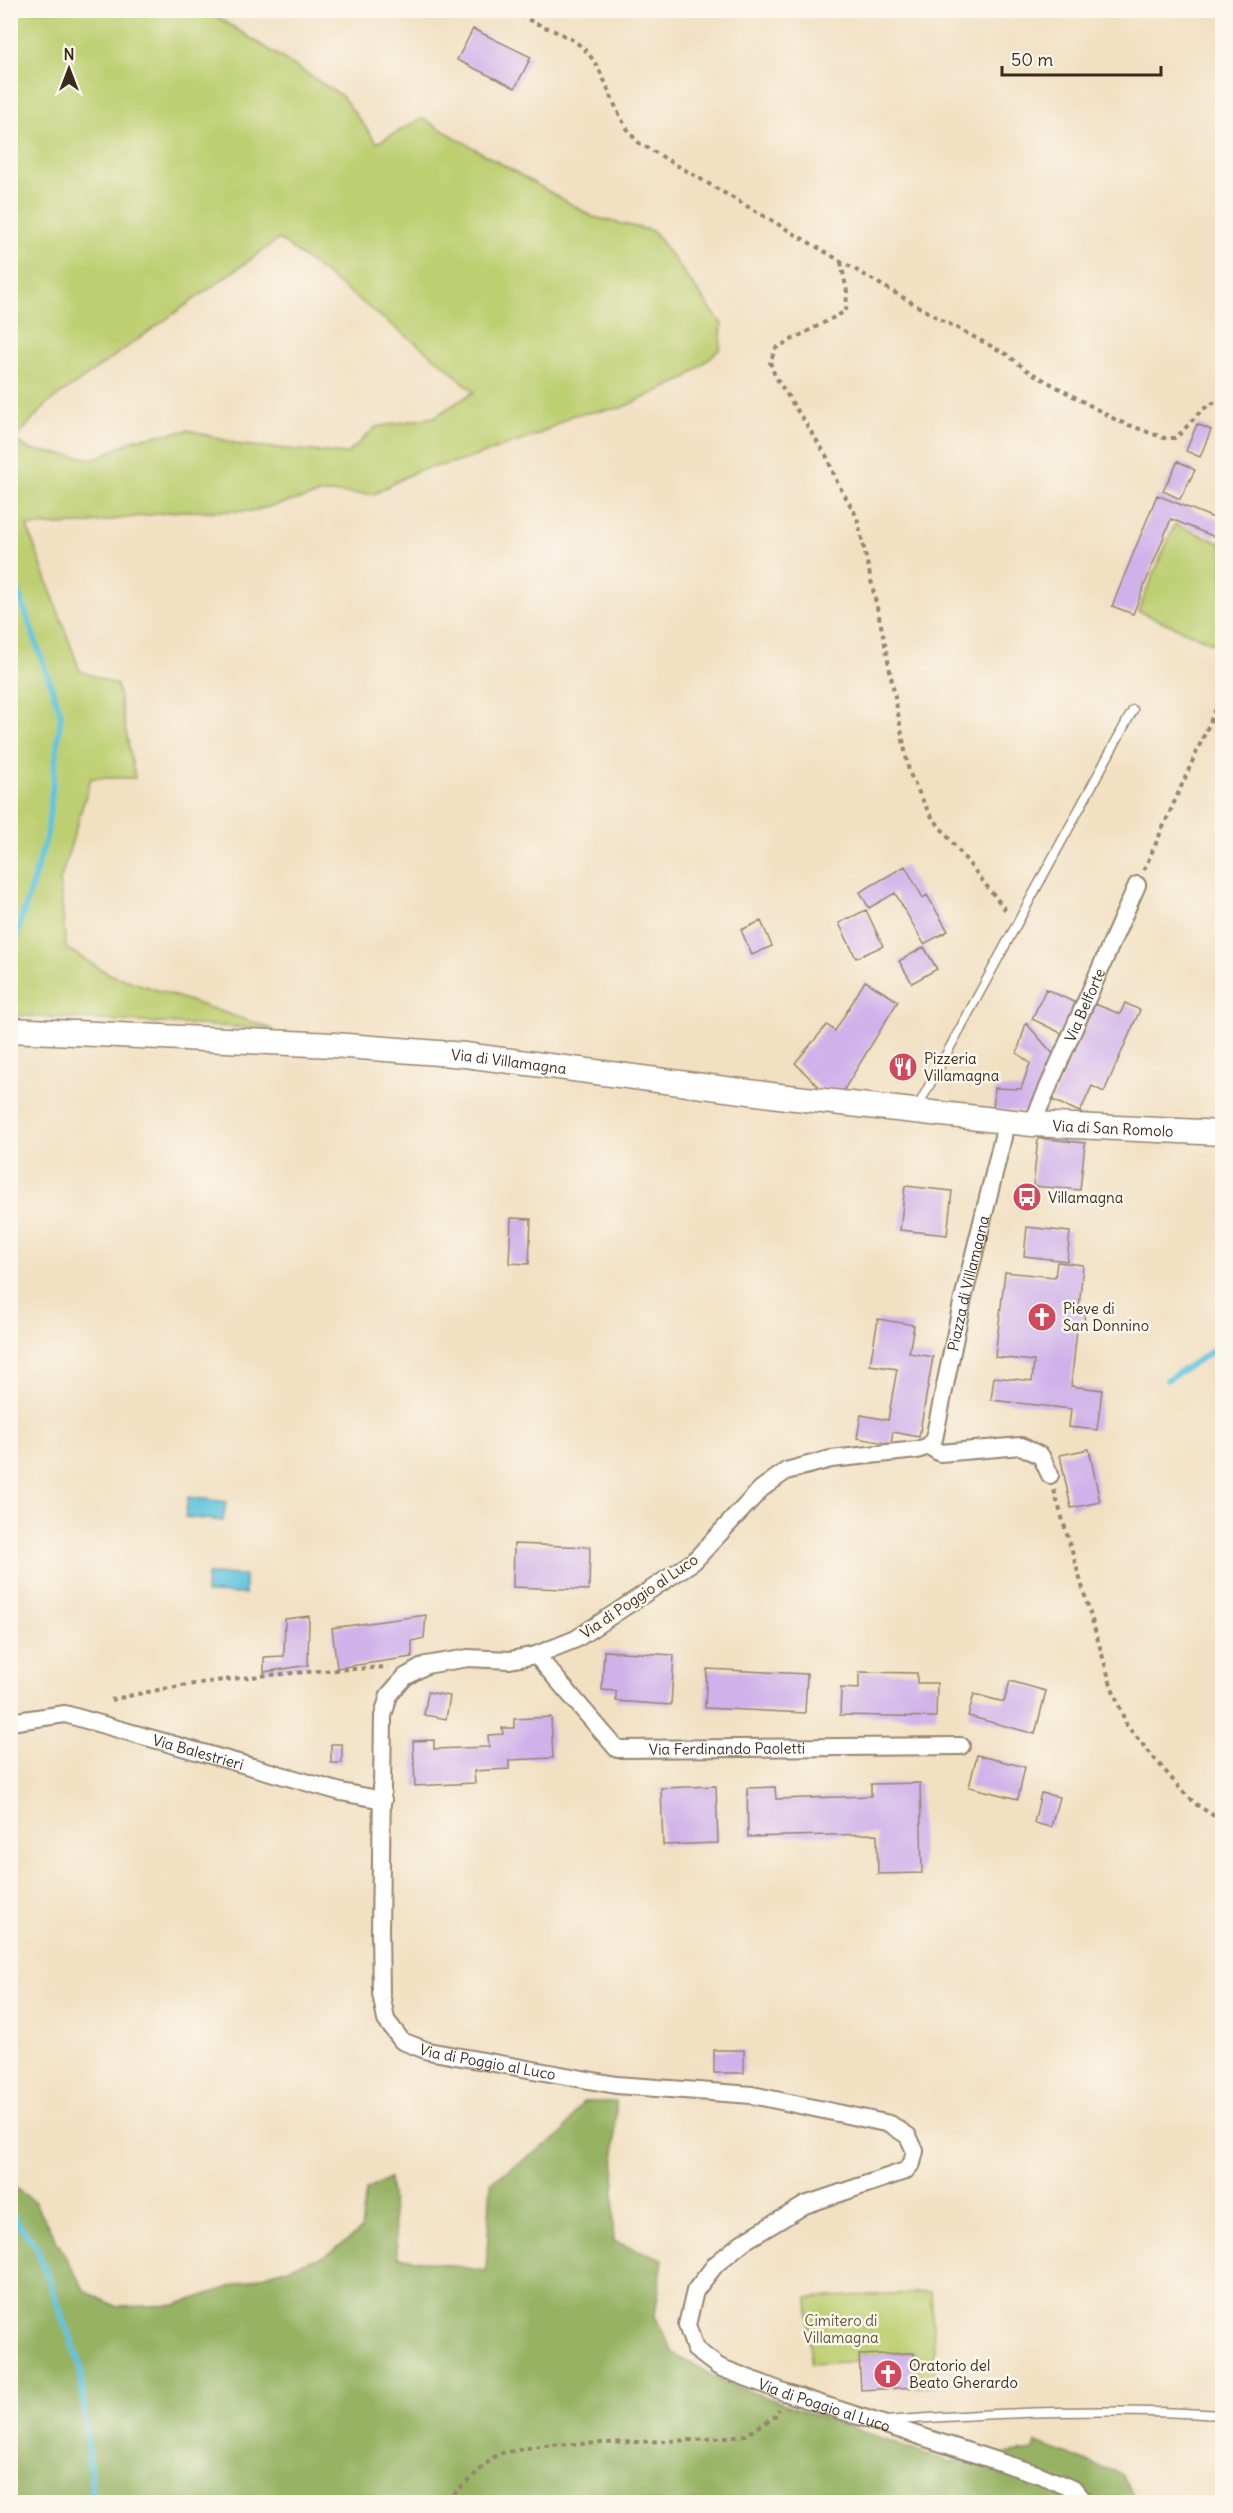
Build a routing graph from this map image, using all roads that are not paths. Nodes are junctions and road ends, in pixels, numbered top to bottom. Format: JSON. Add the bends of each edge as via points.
{"nodes":[{"id":1,"x":1133,"y":710,"type":"dead end"},
{"id":2,"x":1137,"y":885,"type":"road end"},
{"id":3,"x":10,"y":1030,"type":"edge"},
{"id":4,"x":915,"y":1112,"type":"junction"},
{"id":5,"x":1005,"y":1121,"type":"junction"},
{"id":6,"x":1032,"y":1124,"type":"junction"},
{"id":7,"x":1222,"y":1133,"type":"edge"},
{"id":8,"x":929,"y":1446,"type":"junction"},
{"id":9,"x":1050,"y":1475,"type":"road end"},
{"id":10,"x":536,"y":1655,"type":"junction"},
{"id":11,"x":10,"y":1722,"type":"edge"},
{"id":12,"x":961,"y":1746,"type":"dead end"},
{"id":13,"x":383,"y":1800,"type":"junction"},
{"id":14,"x":1222,"y":2415,"type":"edge"},
{"id":15,"x":871,"y":2422,"type":"junction"},
{"id":16,"x":1085,"y":2502,"type":"edge"}],
"edges":[{"from":1,"to":4,"type":"lane"},
{"from":2,"to":6,"type":"street","name":"Via Belforte"},
{"from":3,"to":4,"type":"street","name":"Via di Villamagna","via":[[322,1044],[465,1055]]},
{"from":4,"to":5,"type":"street","name":"Via di Villamagna"},
{"from":5,"to":6,"type":"street","name":"Via di San Romolo"},
{"from":5,"to":8,"type":"street","name":"Piazza di Villamagna","via":[[934,1439]]},
{"from":6,"to":7,"type":"street","name":"Via di San Romolo"},
{"from":8,"to":9,"type":"street","name":"Via di Poggio al Luco","via":[[940,1453],[1022,1446],[1041,1456]]},
{"from":8,"to":10,"type":"street","name":"Via di Poggio al Luco","via":[[831,1459],[786,1471],[761,1489],[694,1561],[576,1639]]},
{"from":10,"to":12,"type":"street","name":"Via Ferdinando Paoletti","via":[[617,1749]]},
{"from":10,"to":13,"type":"street","name":"Via di Poggio al Luco","via":[[510,1660],[468,1658],[426,1665],[405,1677],[389,1695],[383,1716]]},
{"from":11,"to":13,"type":"street","name":"Via Balestrieri","via":[[65,1714]]},
{"from":13,"to":15,"type":"street","name":"Via di Poggio al Luco","via":[[381,1993],[386,2020],[402,2041],[428,2051],[616,2085],[752,2095],[890,2124],[908,2136],[915,2151],[912,2163],[904,2171],[805,2205],[743,2242],[716,2264],[694,2291],[687,2325],[695,2349],[719,2367]]},
{"from":14,"to":15,"type":"lane","via":[[989,2413]]},
{"from":15,"to":16,"type":"street","name":"Via di Poggio al Luco","via":[[1040,2475],[1075,2490]]}]}
